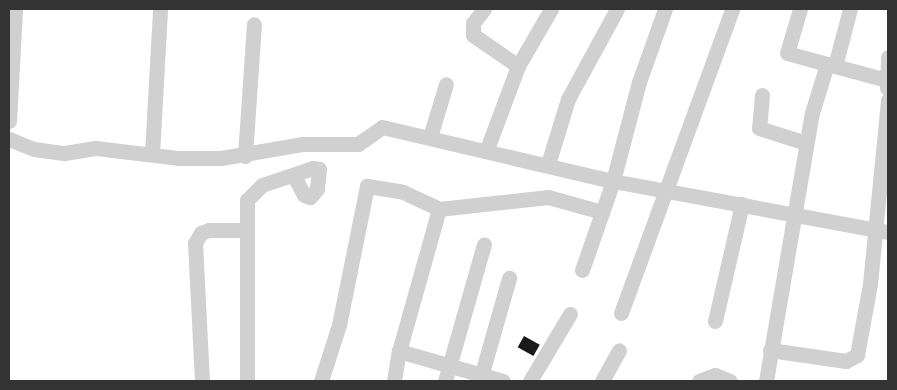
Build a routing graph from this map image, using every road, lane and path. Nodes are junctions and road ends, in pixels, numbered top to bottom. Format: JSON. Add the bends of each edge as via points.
{"nodes":[{"id":1,"x":15,"y":9,"type":"edge"},
{"id":2,"x":160,"y":9,"type":"edge"},
{"id":3,"x":484,"y":9,"type":"edge"},
{"id":4,"x":551,"y":9,"type":"edge"},
{"id":5,"x":617,"y":9,"type":"edge"},
{"id":6,"x":665,"y":9,"type":"edge"},
{"id":7,"x":732,"y":9,"type":"edge"},
{"id":8,"x":800,"y":9,"type":"edge"},
{"id":9,"x":850,"y":9,"type":"edge"},
{"id":10,"x":254,"y":24,"type":"dead end"},
{"id":11,"x":11,"y":26,"type":"edge"},
{"id":12,"x":888,"y":57,"type":"edge"},
{"id":13,"x":831,"y":65,"type":"junction"},
{"id":14,"x":518,"y":66,"type":"junction"},
{"id":15,"x":10,"y":76,"type":"edge"},
{"id":16,"x":887,"y":80,"type":"junction"},
{"id":17,"x":446,"y":84,"type":"dead end"},
{"id":18,"x":762,"y":95,"type":"dead end"},
{"id":19,"x":888,"y":100,"type":"edge"},
{"id":20,"x":9,"y":121,"type":"edge"},
{"id":21,"x":430,"y":137,"type":"junction"},
{"id":22,"x":9,"y":139,"type":"edge"},
{"id":23,"x":806,"y":143,"type":"junction"},
{"id":24,"x":487,"y":149,"type":"junction"},
{"id":25,"x":152,"y":154,"type":"junction"},
{"id":26,"x":245,"y":156,"type":"junction"},
{"id":27,"x":548,"y":164,"type":"junction"},
{"id":28,"x":294,"y":176,"type":"dead end"},
{"id":29,"x":613,"y":181,"type":"junction"},
{"id":30,"x":666,"y":189,"type":"junction"},
{"id":31,"x":742,"y":204,"type":"junction"},
{"id":32,"x":439,"y":209,"type":"junction"},
{"id":33,"x":602,"y":212,"type":"junction"},
{"id":34,"x":797,"y":215,"type":"junction"},
{"id":35,"x":245,"y":230,"type":"junction"},
{"id":36,"x":882,"y":231,"type":"edge"},
{"id":37,"x":484,"y":244,"type":"dead end"},
{"id":38,"x":582,"y":270,"type":"dead end"},
{"id":39,"x":510,"y":278,"type":"dead end"},
{"id":40,"x":570,"y":314,"type":"dead end"},
{"id":41,"x":621,"y":314,"type":"dead end"},
{"id":42,"x":715,"y":321,"type":"dead end"},
{"id":43,"x":619,"y":350,"type":"dead end"},
{"id":44,"x":770,"y":350,"type":"junction"},
{"id":45,"x":399,"y":351,"type":"junction"},
{"id":46,"x":449,"y":364,"type":"junction"},
{"id":47,"x":482,"y":373,"type":"junction"},
{"id":48,"x":202,"y":381,"type":"edge"},
{"id":49,"x":247,"y":381,"type":"edge"},
{"id":50,"x":321,"y":381,"type":"edge"},
{"id":51,"x":394,"y":381,"type":"edge"},
{"id":52,"x":445,"y":381,"type":"edge"},
{"id":53,"x":503,"y":381,"type":"edge"},
{"id":54,"x":530,"y":381,"type":"edge"},
{"id":55,"x":602,"y":381,"type":"edge"},
{"id":56,"x":699,"y":381,"type":"edge"},
{"id":57,"x":730,"y":381,"type":"edge"},
{"id":58,"x":766,"y":381,"type":"edge"}],
"edges":[{"from":1,"to":11,"type":"street"},
{"from":2,"to":25,"type":"street"},
{"from":3,"to":14,"type":"street","via":[[473,23],[473,35]]},
{"from":4,"to":14,"type":"street"},
{"from":5,"to":27,"type":"street","via":[[568,99]]},
{"from":6,"to":29,"type":"street","via":[[639,82]]},
{"from":7,"to":30,"type":"street"},
{"from":8,"to":13,"type":"street","via":[[787,53]]},
{"from":9,"to":13,"type":"street"},
{"from":10,"to":26,"type":"street"},
{"from":11,"to":15,"type":"street"},
{"from":12,"to":16,"type":"street"},
{"from":13,"to":16,"type":"street"},
{"from":13,"to":23,"type":"street"},
{"from":14,"to":24,"type":"street"},
{"from":15,"to":20,"type":"street"},
{"from":16,"to":19,"type":"street"},
{"from":17,"to":21,"type":"street"},
{"from":18,"to":23,"type":"street","via":[[758,128]]},
{"from":19,"to":36,"type":"street"},
{"from":21,"to":24,"type":"street"},
{"from":21,"to":26,"type":"street","via":[[382,127],[358,144],[302,144]]},
{"from":22,"to":25,"type":"street","via":[[34,149],[64,153],[96,148]]},
{"from":23,"to":34,"type":"street"},
{"from":24,"to":27,"type":"street"},
{"from":25,"to":26,"type":"street","via":[[179,158]]},
{"from":27,"to":29,"type":"street"},
{"from":28,"to":35,"type":"street","via":[[262,185],[247,200]]},
{"from":29,"to":30,"type":"street"},
{"from":29,"to":33,"type":"street"},
{"from":30,"to":31,"type":"street"},
{"from":30,"to":41,"type":"street"},
{"from":31,"to":34,"type":"street"},
{"from":31,"to":42,"type":"street"},
{"from":32,"to":33,"type":"street","via":[[548,197]]},
{"from":32,"to":45,"type":"street"},
{"from":32,"to":50,"type":"street","via":[[403,192],[367,186],[340,325]]},
{"from":33,"to":38,"type":"street"},
{"from":34,"to":36,"type":"street"},
{"from":34,"to":44,"type":"street"},
{"from":35,"to":48,"type":"street","via":[[208,230],[201,233],[195,243]]},
{"from":35,"to":49,"type":"street"},
{"from":36,"to":44,"type":"street","via":[[857,355],[846,361]]},
{"from":37,"to":46,"type":"street"},
{"from":39,"to":47,"type":"street"},
{"from":40,"to":54,"type":"street"},
{"from":43,"to":55,"type":"street"},
{"from":44,"to":58,"type":"street"},
{"from":45,"to":46,"type":"street"},
{"from":45,"to":51,"type":"street"},
{"from":46,"to":47,"type":"street"},
{"from":46,"to":52,"type":"street"},
{"from":47,"to":53,"type":"street"},
{"from":56,"to":57,"type":"street","via":[[715,375]]}]}
